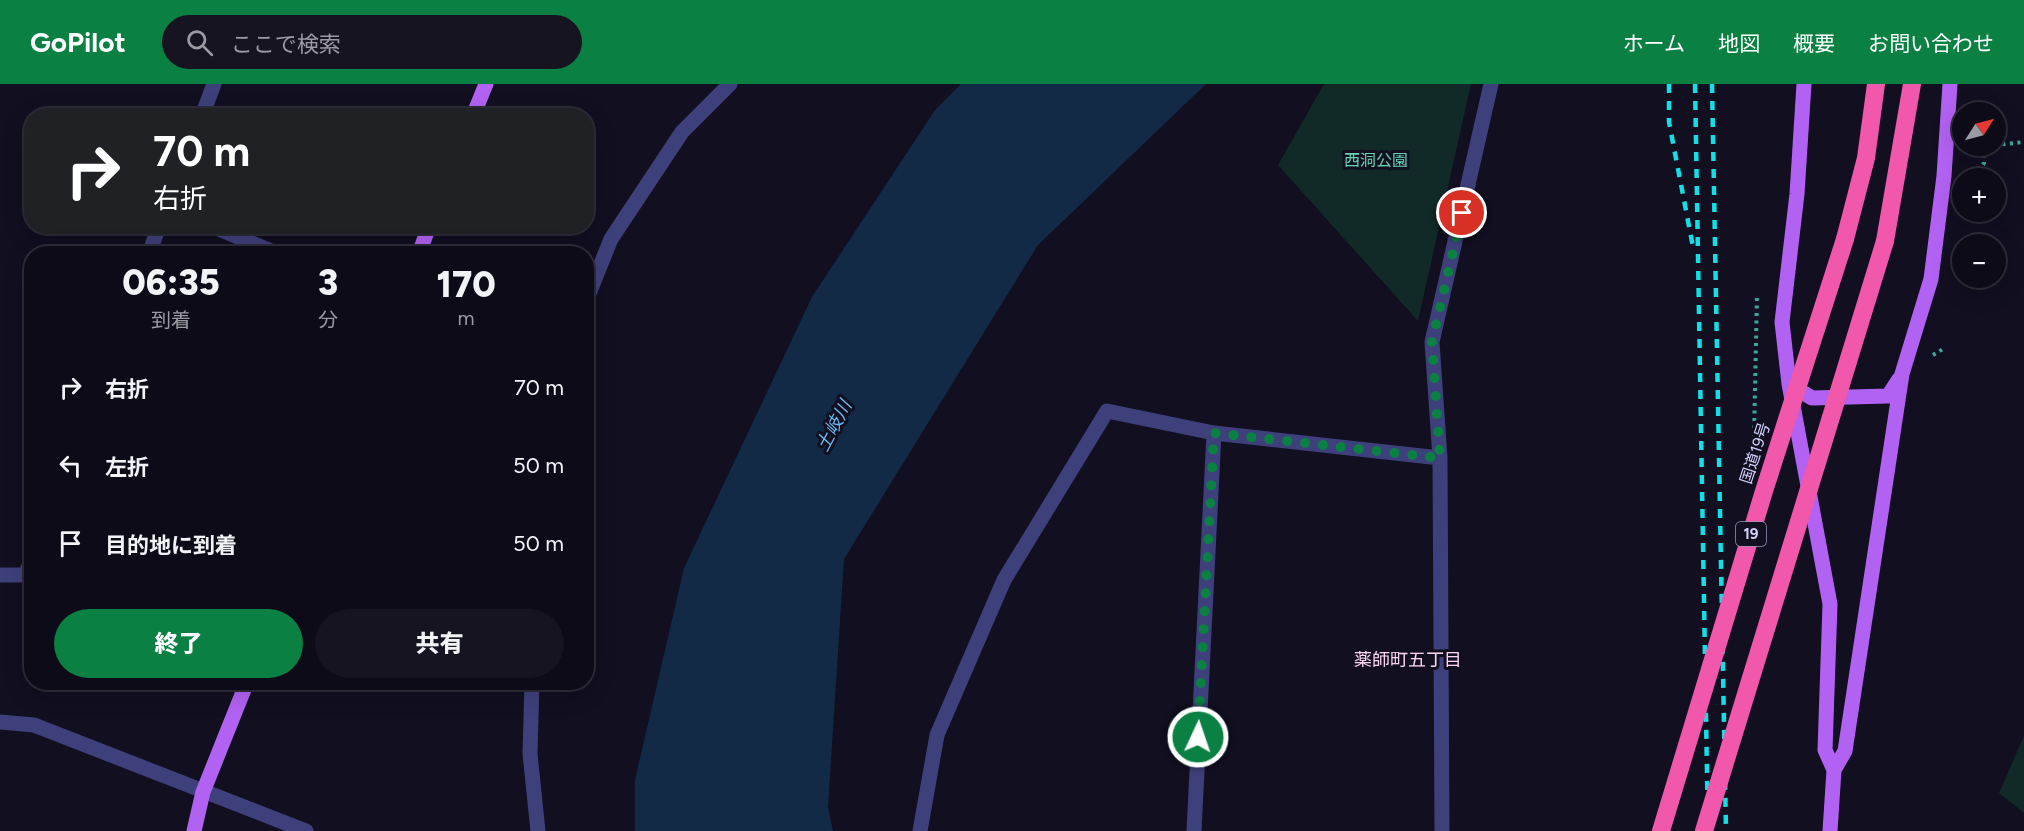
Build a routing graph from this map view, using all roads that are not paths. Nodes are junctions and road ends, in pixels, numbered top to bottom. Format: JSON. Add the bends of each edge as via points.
{"nodes":[{"id":1,"x":214,"y":84,"type":"edge"},
{"id":2,"x":486,"y":84,"type":"edge"},
{"id":3,"x":730,"y":84,"type":"edge"},
{"id":4,"x":1491,"y":84,"type":"edge"},
{"id":5,"x":1804,"y":84,"type":"edge"},
{"id":6,"x":1876,"y":84,"type":"edge"},
{"id":7,"x":1912,"y":84,"type":"edge"},
{"id":8,"x":1950,"y":84,"type":"edge"},
{"id":9,"x":205,"y":108,"type":"edge"},
{"id":10,"x":476,"y":108,"type":"edge"},
{"id":11,"x":231,"y":234,"type":"edge"},
{"id":12,"x":259,"y":246,"type":"edge"},
{"id":13,"x":594,"y":281,"type":"edge"},
{"id":14,"x":1902,"y":374,"type":"junction"},
{"id":15,"x":1789,"y":384,"type":"junction"},
{"id":16,"x":1214,"y":433,"type":"junction"},
{"id":17,"x":1440,"y":458,"type":"junction"},
{"id":18,"x":0,"y":575,"type":"edge"},
{"id":19,"x":24,"y":575,"type":"edge"},
{"id":20,"x":244,"y":690,"type":"edge"},
{"id":21,"x":532,"y":690,"type":"edge"},
{"id":22,"x":0,"y":723,"type":"edge"},
{"id":23,"x":1834,"y":770,"type":"junction"},
{"id":24,"x":203,"y":792,"type":"junction"},
{"id":25,"x":194,"y":831,"type":"edge"},
{"id":26,"x":306,"y":831,"type":"edge"},
{"id":27,"x":538,"y":831,"type":"edge"},
{"id":28,"x":920,"y":831,"type":"edge"},
{"id":29,"x":1194,"y":831,"type":"edge"},
{"id":30,"x":1442,"y":831,"type":"edge"},
{"id":31,"x":1661,"y":831,"type":"edge"},
{"id":32,"x":1704,"y":831,"type":"edge"},
{"id":33,"x":1830,"y":831,"type":"edge"}],
"edges":[{"from":1,"to":9,"type":"street"},
{"from":2,"to":10,"type":"main road"},
{"from":3,"to":13,"type":"street","via":[[682,132],[611,239]]},
{"from":4,"to":17,"type":"street","via":[[1432,342]]},
{"from":5,"to":15,"type":"main road","via":[[1797,194],[1782,322]]},
{"from":6,"to":31,"type":"highway","name":"国道19号","number":"19","bridge":true,"via":[[1866,158],[1845,239]]},
{"from":7,"to":32,"type":"highway","number":"19","bridge":true,"via":[[1885,241]]},
{"from":8,"to":14,"type":"main road","via":[[1931,279]]},
{"from":11,"to":12,"type":"street"},
{"from":14,"to":15,"type":"main road","via":[[1888,396],[1812,398]]},
{"from":14,"to":23,"type":"main road","via":[[1845,751]]},
{"from":15,"to":23,"type":"main road","via":[[1830,604],[1825,750]]},
{"from":16,"to":17,"type":"street"},
{"from":16,"to":28,"type":"street","via":[[1107,411],[1004,580],[937,735]]},
{"from":16,"to":29,"type":"street"},
{"from":17,"to":30,"type":"street"},
{"from":18,"to":19,"type":"street"},
{"from":20,"to":24,"type":"main road"},
{"from":21,"to":27,"type":"street","via":[[530,754]]},
{"from":22,"to":24,"type":"street","via":[[34,725]]},
{"from":23,"to":33,"type":"main road"},
{"from":24,"to":25,"type":"main road"},
{"from":24,"to":26,"type":"street"}]}
